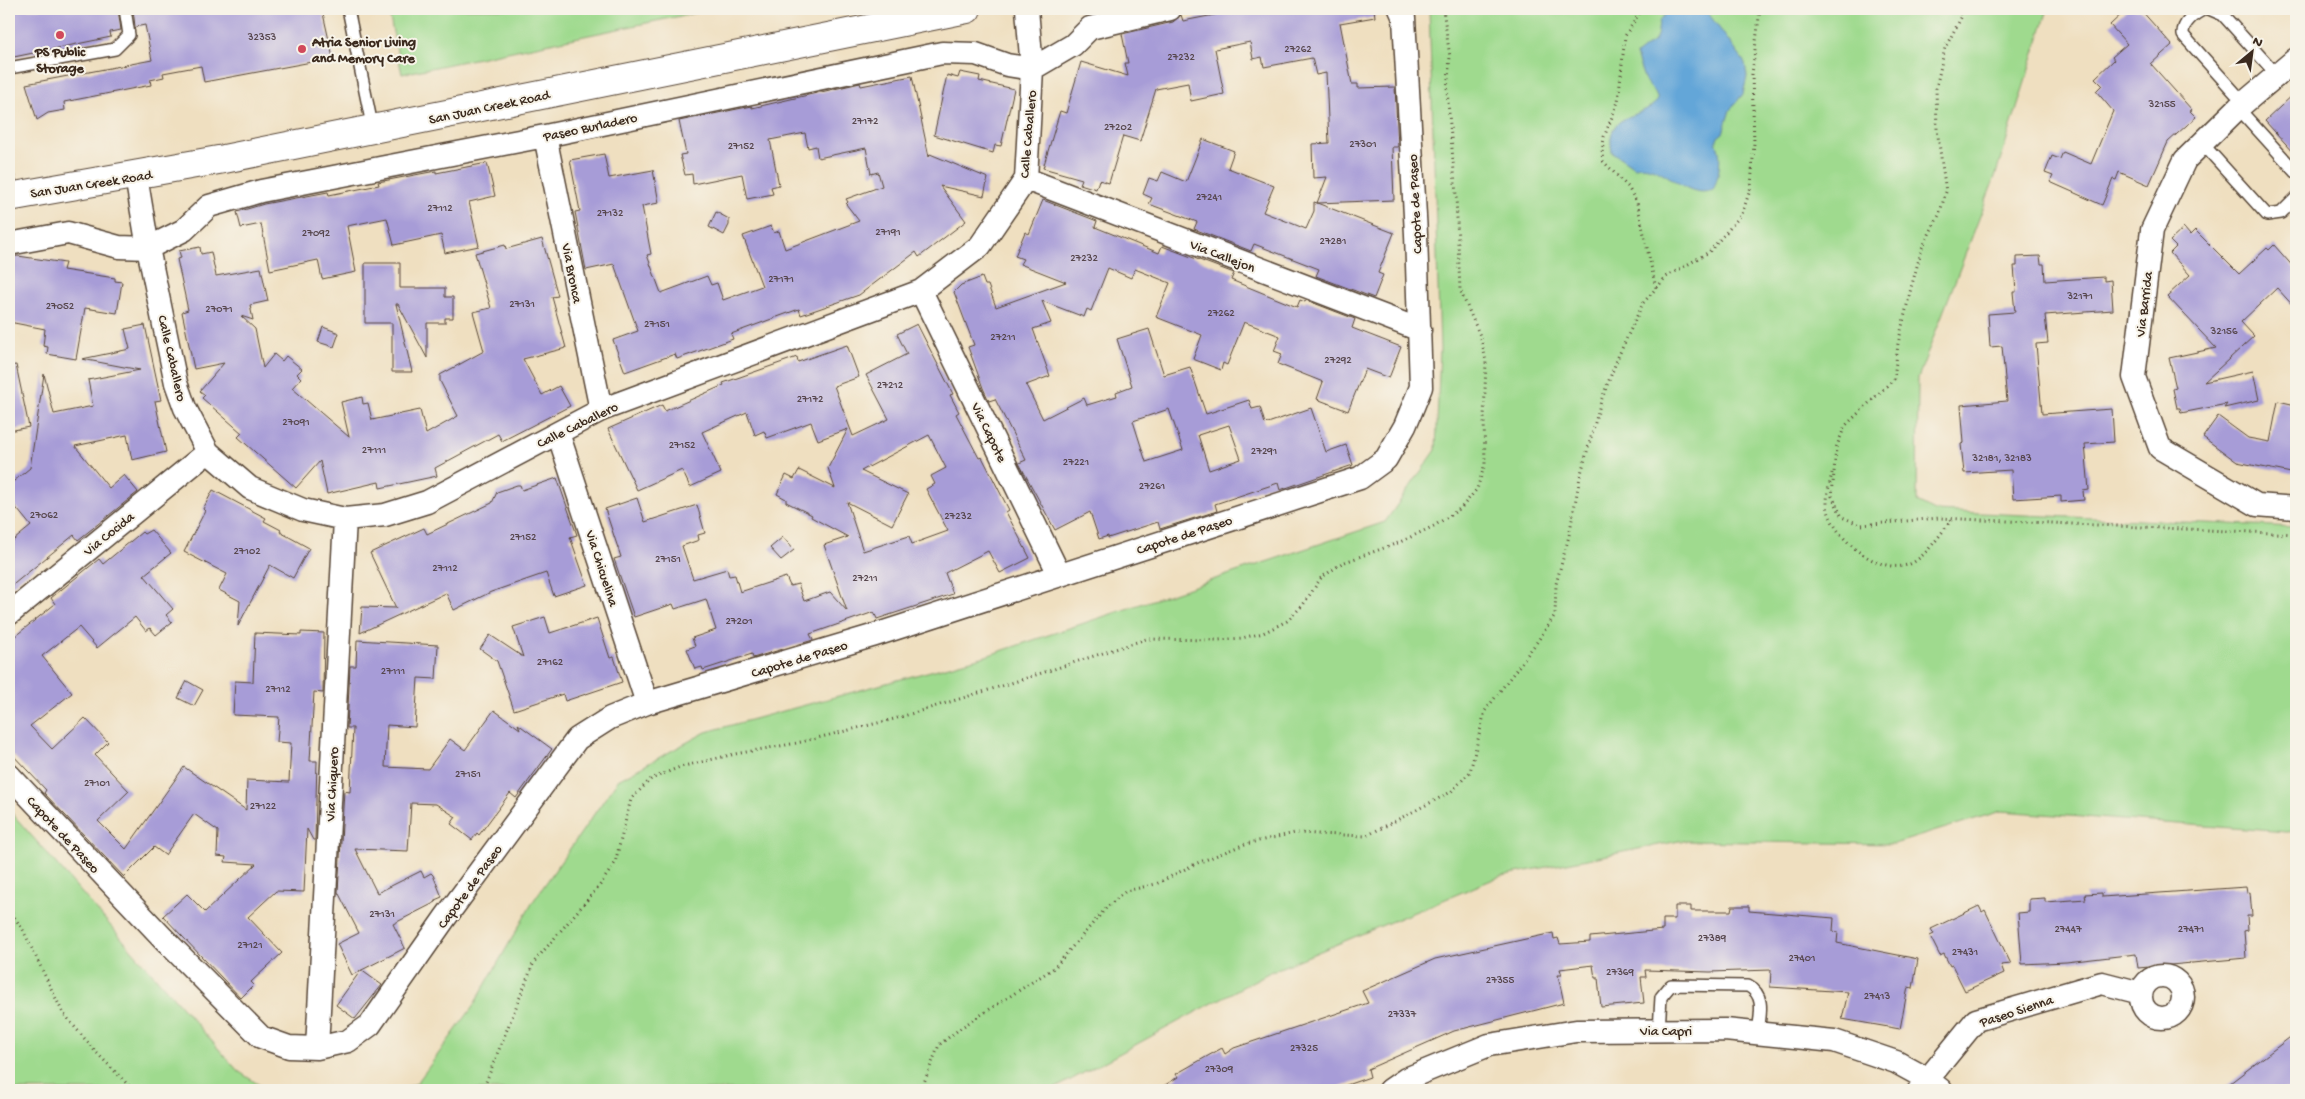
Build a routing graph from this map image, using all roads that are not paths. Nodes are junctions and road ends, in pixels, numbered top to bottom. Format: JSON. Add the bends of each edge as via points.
{"nodes":[{"id":1,"x":125,"y":9,"type":"edge"},
{"id":2,"x":348,"y":9,"type":"edge"},
{"id":3,"x":967,"y":9,"type":"edge"},
{"id":4,"x":1027,"y":9,"type":"edge"},
{"id":5,"x":1170,"y":9,"type":"edge"},
{"id":6,"x":2205,"y":9,"type":"edge"},
{"id":7,"x":2209,"y":9,"type":"edge"},
{"id":8,"x":1402,"y":14,"type":"edge"},
{"id":9,"x":2296,"y":60,"type":"edge"},
{"id":10,"x":9,"y":68,"type":"edge"},
{"id":11,"x":1032,"y":69,"type":"junction"},
{"id":12,"x":2277,"y":76,"type":"junction"},
{"id":13,"x":2241,"y":105,"type":"junction"},
{"id":14,"x":373,"y":130,"type":"junction"},
{"id":15,"x":545,"y":136,"type":"junction"},
{"id":16,"x":2201,"y":142,"type":"junction"},
{"id":17,"x":2296,"y":172,"type":"edge"},
{"id":18,"x":136,"y":176,"type":"junction"},
{"id":19,"x":1026,"y":179,"type":"junction"},
{"id":20,"x":10,"y":191,"type":"edge"},
{"id":21,"x":2296,"y":198,"type":"edge"},
{"id":22,"x":9,"y":244,"type":"edge"},
{"id":23,"x":148,"y":248,"type":"junction"},
{"id":24,"x":921,"y":291,"type":"junction"},
{"id":25,"x":1420,"y":330,"type":"junction"},
{"id":26,"x":601,"y":410,"type":"junction"},
{"id":27,"x":558,"y":433,"type":"junction"},
{"id":28,"x":208,"y":452,"type":"junction"},
{"id":29,"x":2296,"y":508,"type":"edge"},
{"id":30,"x":345,"y":519,"type":"junction"},
{"id":31,"x":1059,"y":574,"type":"junction"},
{"id":32,"x":9,"y":614,"type":"edge"},
{"id":33,"x":648,"y":703,"type":"junction"},
{"id":34,"x":9,"y":775,"type":"edge"},
{"id":35,"x":2141,"y":993,"type":"dead end"},
{"id":36,"x":1660,"y":1030,"type":"junction"},
{"id":37,"x":1758,"y":1033,"type":"junction"},
{"id":38,"x":316,"y":1048,"type":"junction"},
{"id":39,"x":1929,"y":1087,"type":"edge"},
{"id":40,"x":1390,"y":1090,"type":"edge"}],
"edges":[{"from":1,"to":10,"type":"lane","via":[[129,35],[115,49]]},
{"from":2,"to":14,"type":"lane"},
{"from":3,"to":14,"type":"main road","name":"San Juan Creek Road"},
{"from":4,"to":11,"type":"street","name":"Calle Caballero"},
{"from":5,"to":11,"type":"street","via":[[1090,28],[1074,45]]},
{"from":6,"to":13,"type":"lane","via":[[2185,24],[2183,35]]},
{"from":7,"to":12,"type":"lane","via":[[2223,16]]},
{"from":8,"to":25,"type":"street","name":"Capote de Paseo"},
{"from":9,"to":12,"type":"street","name":"Via Barrida"},
{"from":11,"to":15,"type":"street","name":"Paseo Burladero","via":[[1007,65],[976,54],[942,53]]},
{"from":11,"to":19,"type":"street","name":"Calle Caballero"},
{"from":12,"to":13,"type":"street","name":"Via Barrida"},
{"from":13,"to":16,"type":"street","name":"Via Barrida"},
{"from":13,"to":17,"type":"lane"},
{"from":14,"to":18,"type":"main road","name":"San Juan Creek Road"},
{"from":15,"to":23,"type":"street","name":"Paseo Burladero","via":[[230,199],[209,206],[184,230]]},
{"from":15,"to":26,"type":"street","name":"Via Bronca"},
{"from":16,"to":21,"type":"lane","via":[[2267,215],[2281,213]]},
{"from":16,"to":29,"type":"street","name":"Via Barrida","via":[[2185,160],[2152,230],[2134,377],[2160,448],[2256,505]]},
{"from":18,"to":20,"type":"main road","name":"San Juan Creek Road"},
{"from":18,"to":23,"type":"street","name":"Calle Caballero"},
{"from":19,"to":24,"type":"street","name":"Calle Caballero","via":[[980,246]]},
{"from":19,"to":25,"type":"street","name":"Via Callejon"},
{"from":22,"to":23,"type":"street","name":"Paseo Burladero","via":[[68,233],[120,247]]},
{"from":23,"to":28,"type":"street","name":"Calle Caballero","via":[[176,383]]},
{"from":24,"to":26,"type":"street","name":"Calle Caballero"},
{"from":24,"to":31,"type":"street","name":"Via Capote"},
{"from":25,"to":31,"type":"street","name":"Capote de Paseo","via":[[1421,387],[1405,426],[1386,459],[1360,478]]},
{"from":26,"to":27,"type":"street","name":"Calle Caballero"},
{"from":27,"to":30,"type":"street","name":"Calle Caballero","via":[[427,502],[385,515]]},
{"from":27,"to":33,"type":"street","name":"Via Chicuelina"},
{"from":28,"to":30,"type":"street","name":"Calle Caballero","via":[[250,488],[303,510]]},
{"from":28,"to":32,"type":"street","name":"Via Cocida"},
{"from":30,"to":38,"type":"street","name":"Via Chiquero"},
{"from":31,"to":33,"type":"street","name":"Capote de Paseo","via":[[872,636]]},
{"from":33,"to":38,"type":"street","name":"Capote de Paseo","via":[[610,718],[578,739],[370,1025],[348,1041]]},
{"from":34,"to":38,"type":"street","name":"Capote de Paseo","via":[[261,1037],[289,1047]]},
{"from":35,"to":39,"type":"street","name":"Paseo Sienna","via":[[2102,983],[1976,1020]]},
{"from":36,"to":37,"type":"street","name":"Via Capri"},
{"from":36,"to":37,"type":"lane","via":[[1661,997],[1670,985],[1748,986],[1761,998]]},
{"from":36,"to":40,"type":"street","name":"Via Capri","via":[[1576,1031],[1489,1045],[1406,1079]]},
{"from":37,"to":39,"type":"street","name":"Via Capri","via":[[1834,1041],[1896,1062]]}]}
